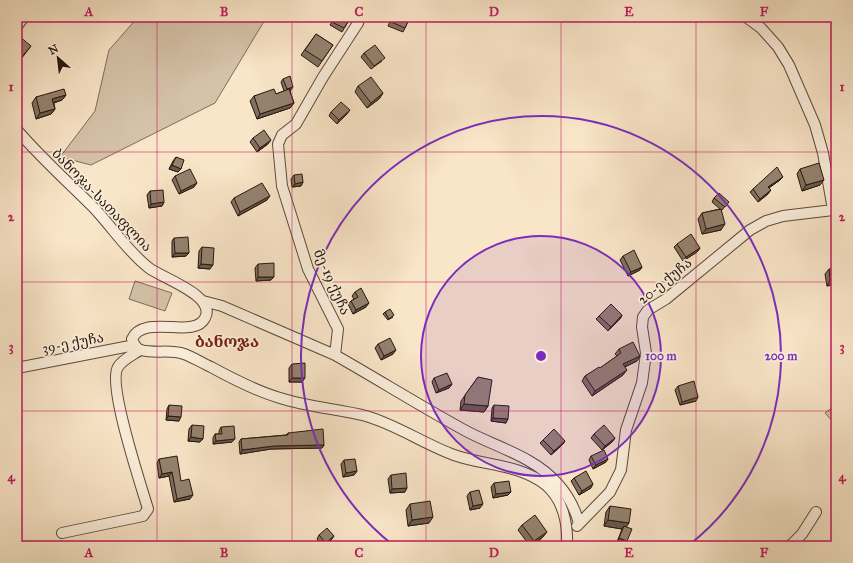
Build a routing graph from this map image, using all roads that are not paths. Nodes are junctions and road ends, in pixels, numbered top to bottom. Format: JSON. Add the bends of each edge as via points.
{"nodes":[{"id":1,"x":24,"y":17,"type":"edge"},
{"id":2,"x":360,"y":17,"type":"edge"},
{"id":3,"x":746,"y":17,"type":"edge"},
{"id":4,"x":17,"y":26,"type":"edge"},
{"id":5,"x":17,"y":130,"type":"edge"},
{"id":6,"x":835,"y":211,"type":"edge"},
{"id":7,"x":203,"y":301,"type":"junction"},
{"id":8,"x":138,"y":348,"type":"junction"},
{"id":9,"x":335,"y":355,"type":"junction"},
{"id":10,"x":17,"y":368,"type":"edge"},
{"id":11,"x":816,"y":512,"type":"dead end"},
{"id":12,"x":579,"y":524,"type":"junction"},
{"id":13,"x":62,"y":533,"type":"dead end"},
{"id":14,"x":568,"y":535,"type":"junction"},
{"id":15,"x":568,"y":546,"type":"edge"},
{"id":16,"x":790,"y":546,"type":"edge"}],
"edges":[{"from":1,"to":4,"type":"street"},
{"from":2,"to":9,"type":"street","name":"მე-19 ქუჩა","via":[[296,124],[282,135],[278,144],[282,186],[308,269],[338,329]]},
{"from":3,"to":6,"type":"street","via":[[761,28],[778,47],[789,65],[815,125]]},
{"from":5,"to":7,"type":"street","name":"ბანოჯა-სათაფლია","via":[[95,209],[128,249],[150,269],[197,294]]},
{"from":6,"to":12,"type":"street","name":"20-ე ქუჩა","via":[[783,216],[766,221],[750,230],[666,300],[648,310],[643,317],[642,327],[646,353],[642,383],[626,430],[621,470],[610,492]]},
{"from":7,"to":8,"type":"street","via":[[206,318],[201,323],[193,326],[144,328],[135,332],[132,339]]},
{"from":7,"to":9,"type":"street","via":[[222,306]]},
{"from":8,"to":10,"type":"street","name":"39-ე ქუჩა"},
{"from":8,"to":13,"type":"street","via":[[118,367],[115,376],[117,398],[148,509],[143,516]]},
{"from":8,"to":14,"type":"street","via":[[169,350],[184,354],[243,384],[280,398],[366,416],[454,455],[515,469],[533,476],[547,486],[556,498],[564,514]]},
{"from":9,"to":12,"type":"street","via":[[466,431],[543,471],[558,483],[574,508]]},
{"from":11,"to":16,"type":"street","via":[[802,534]]},
{"from":12,"to":14,"type":"street","name":"20-ე ქუჩა"},
{"from":14,"to":15,"type":"street"}]}
